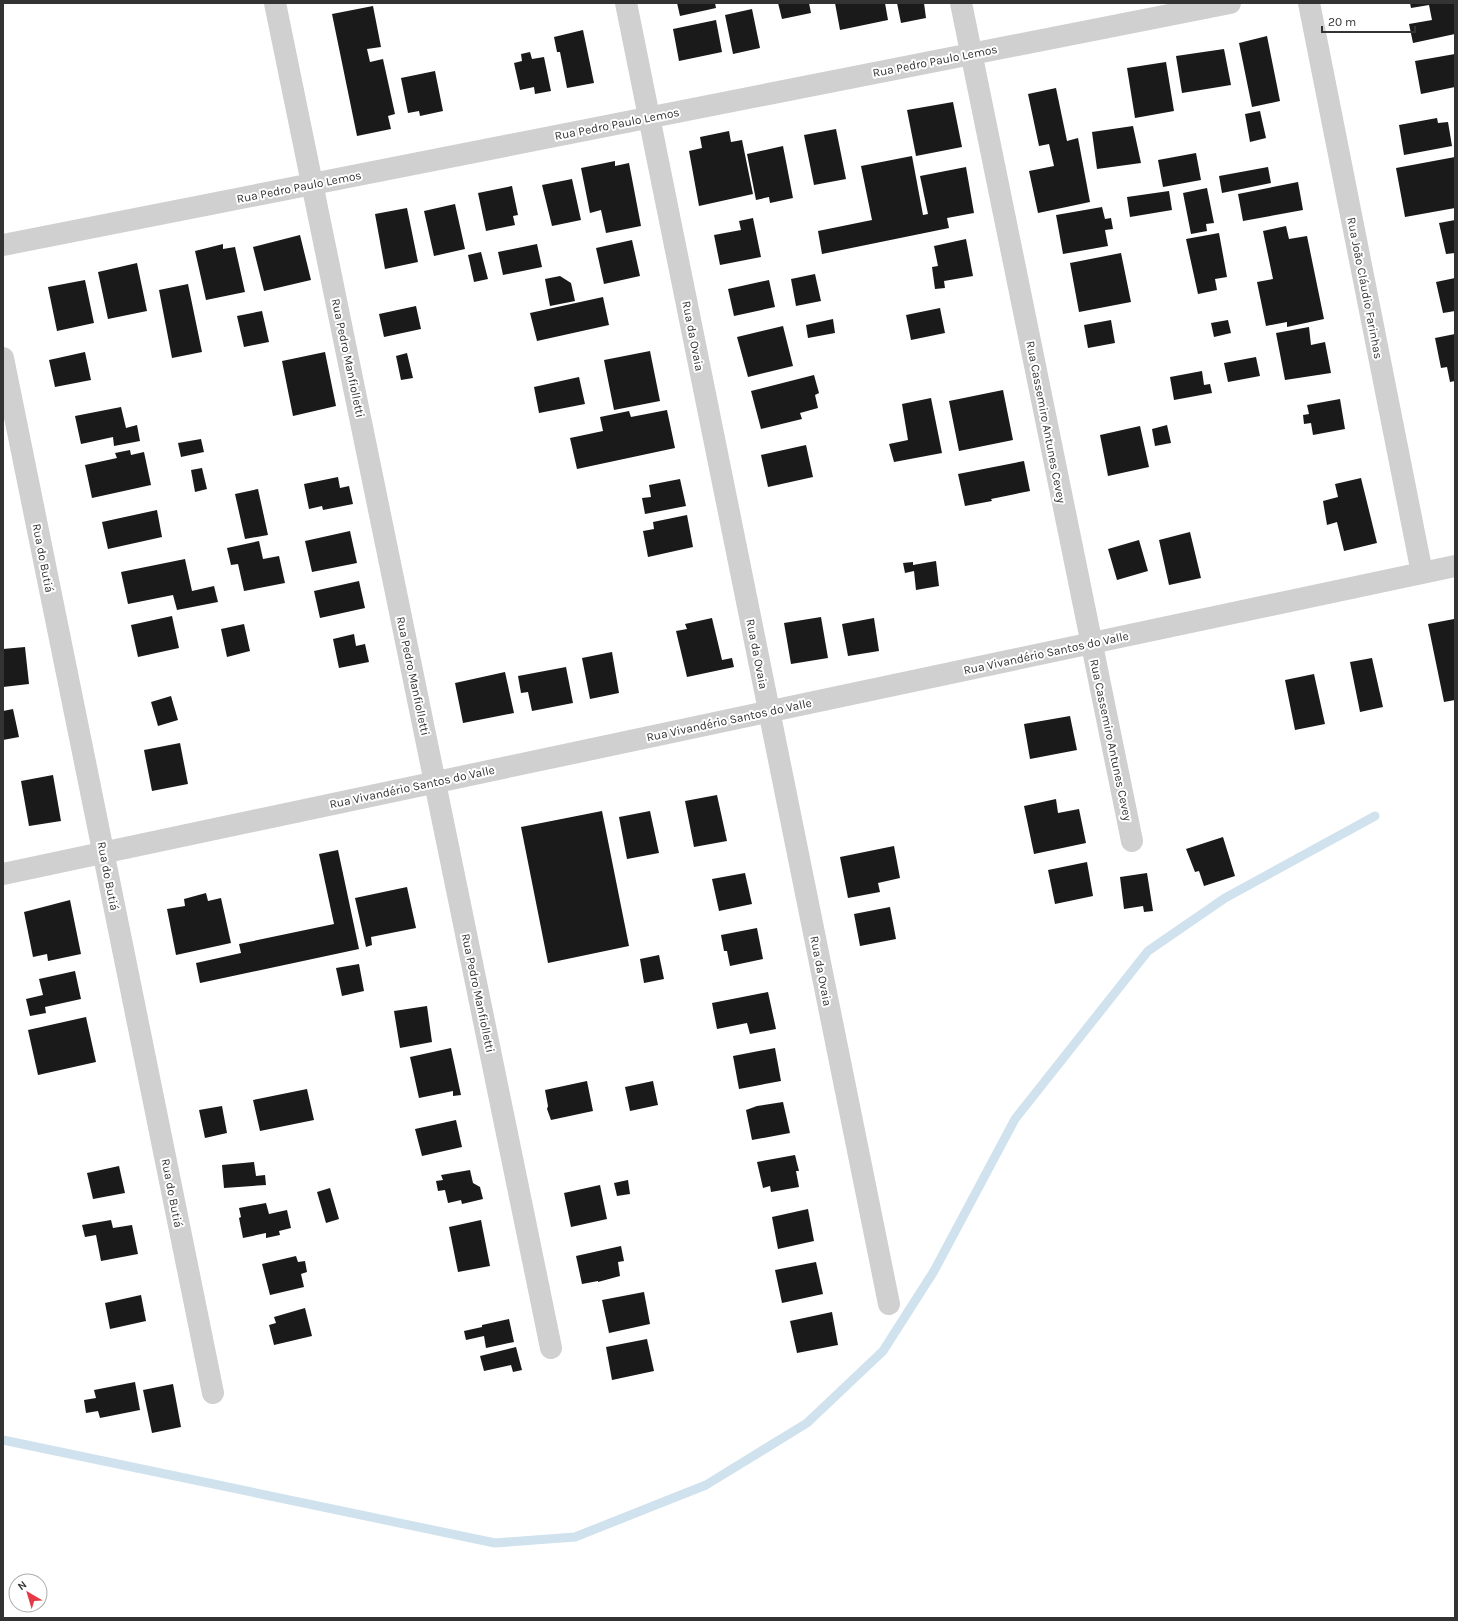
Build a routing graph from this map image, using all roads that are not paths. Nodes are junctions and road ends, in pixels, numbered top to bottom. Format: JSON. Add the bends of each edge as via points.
{"nodes":[{"id":1,"x":275,"y":3,"type":"edge"},
{"id":2,"x":626,"y":3,"type":"edge"},
{"id":3,"x":961,"y":3,"type":"edge"},
{"id":4,"x":1230,"y":3,"type":"edge"},
{"id":5,"x":1309,"y":3,"type":"edge"},
{"id":6,"x":972,"y":54,"type":"junction"},
{"id":7,"x":649,"y":117,"type":"junction"},
{"id":8,"x":312,"y":184,"type":"junction"},
{"id":9,"x":3,"y":245,"type":"edge"},
{"id":10,"x":3,"y":358,"type":"edge"},
{"id":11,"x":1455,"y":566,"type":"edge"},
{"id":12,"x":1422,"y":573,"type":"junction"},
{"id":13,"x":1091,"y":644,"type":"junction"},
{"id":14,"x":769,"y":712,"type":"junction"},
{"id":15,"x":435,"y":782,"type":"junction"},
{"id":16,"x":1132,"y":841,"type":"dead end"},
{"id":17,"x":103,"y":852,"type":"junction"},
{"id":18,"x":3,"y":874,"type":"edge"},
{"id":19,"x":889,"y":1304,"type":"dead end"},
{"id":20,"x":551,"y":1348,"type":"dead end"},
{"id":21,"x":212,"y":1393,"type":"dead end"}],
"edges":[{"from":1,"to":8,"type":"street","name":"Rua Pedro Manfiolletti"},
{"from":2,"to":7,"type":"street","name":"Rua da Ovaia"},
{"from":3,"to":6,"type":"street","name":"Rua Cassemiro Antunes Cevey"},
{"from":4,"to":6,"type":"street","name":"Rua Pedro Paulo Lemos"},
{"from":5,"to":12,"type":"street","name":"Rua João Cláudio Farinhas"},
{"from":6,"to":7,"type":"street","name":"Rua Pedro Paulo Lemos"},
{"from":6,"to":13,"type":"street","name":"Rua Cassemiro Antunes Cevey"},
{"from":7,"to":8,"type":"street","name":"Rua Pedro Paulo Lemos"},
{"from":7,"to":14,"type":"street","name":"Rua da Ovaia"},
{"from":8,"to":9,"type":"street","name":"Rua Pedro Paulo Lemos"},
{"from":8,"to":15,"type":"street","name":"Rua Pedro Manfiolletti"},
{"from":10,"to":17,"type":"street","name":"Rua do Butiá"},
{"from":11,"to":12,"type":"street","name":"Rua Vivandério Santos do Valle"},
{"from":12,"to":13,"type":"street","name":"Rua Vivandério Santos do Valle"},
{"from":13,"to":14,"type":"street","name":"Rua Vivandério Santos do Valle"},
{"from":13,"to":16,"type":"street","name":"Rua Cassemiro Antunes Cevey"},
{"from":14,"to":15,"type":"street","name":"Rua Vivandério Santos do Valle"},
{"from":14,"to":19,"type":"street","name":"Rua da Ovaia"},
{"from":15,"to":17,"type":"street","name":"Rua Vivandério Santos do Valle"},
{"from":15,"to":20,"type":"street","name":"Rua Pedro Manfiolletti"},
{"from":17,"to":18,"type":"street","name":"Rua Vivandério Santos do Valle"},
{"from":17,"to":21,"type":"street","name":"Rua do Butiá"}]}
